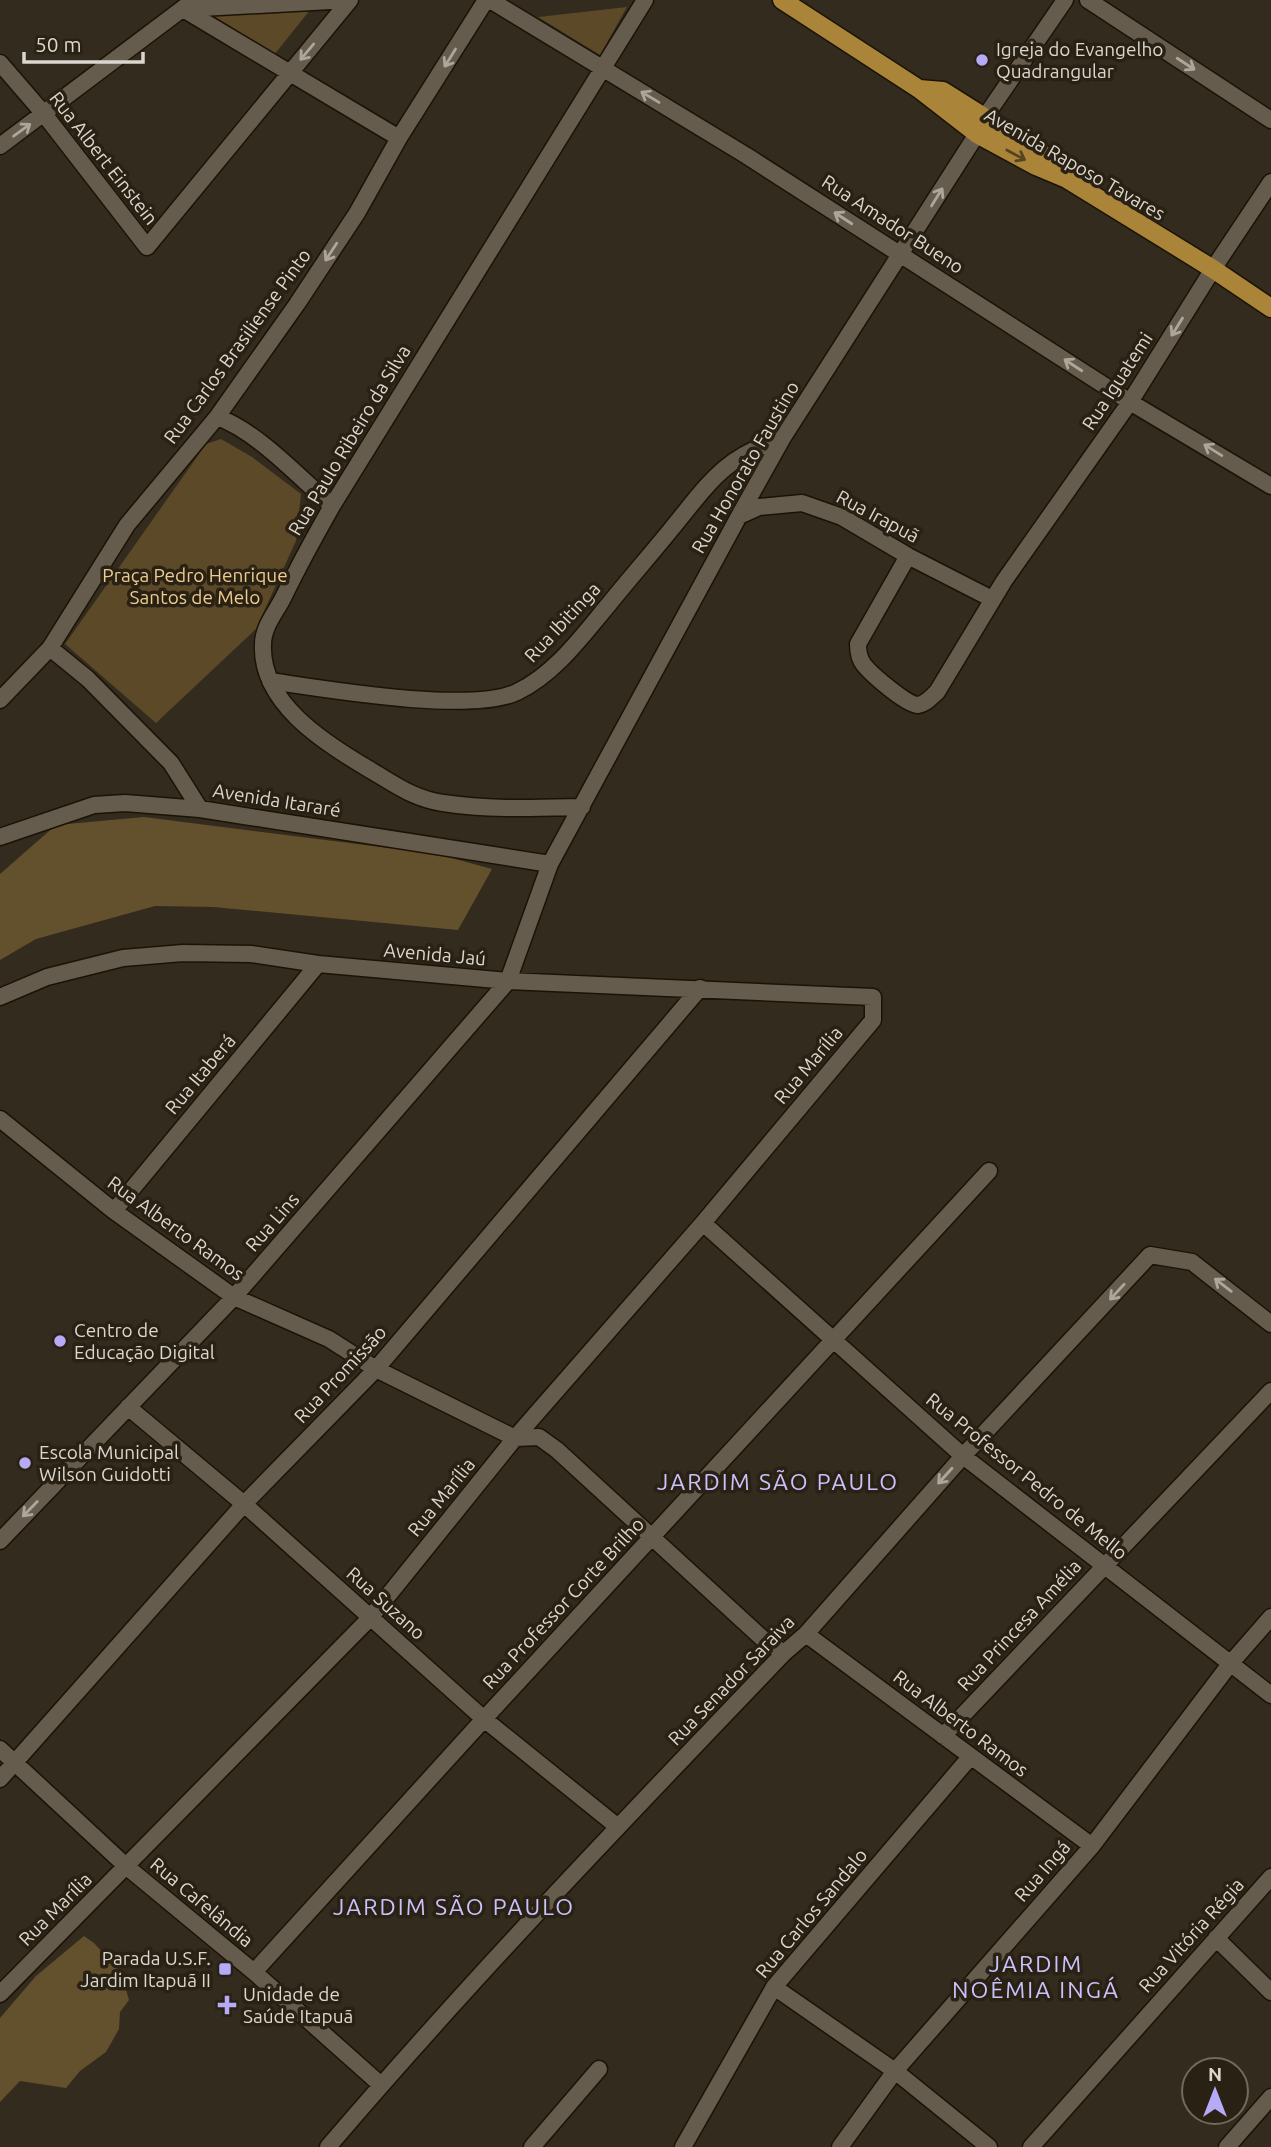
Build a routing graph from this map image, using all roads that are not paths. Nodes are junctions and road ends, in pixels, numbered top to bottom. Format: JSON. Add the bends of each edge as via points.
{"nodes":[{"id":1,"x":350,"y":0,"type":"edge"},
{"id":2,"x":488,"y":0,"type":"edge"},
{"id":3,"x":645,"y":0,"type":"edge"},
{"id":4,"x":1065,"y":0,"type":"edge"},
{"id":5,"x":1088,"y":0,"type":"edge"},
{"id":6,"x":781,"y":2,"type":"edge"},
{"id":7,"x":188,"y":4,"type":"edge"},
{"id":8,"x":0,"y":63,"type":"edge"},
{"id":9,"x":603,"y":69,"type":"junction"},
{"id":10,"x":289,"y":74,"type":"junction"},
{"id":11,"x":919,"y":89,"type":"junction"},
{"id":12,"x":44,"y":114,"type":"junction"},
{"id":13,"x":985,"y":117,"type":"junction"},
{"id":14,"x":1271,"y":120,"type":"edge"},
{"id":15,"x":977,"y":134,"type":"junction"},
{"id":16,"x":399,"y":138,"type":"junction"},
{"id":17,"x":0,"y":146,"type":"edge"},
{"id":18,"x":1067,"y":179,"type":"junction"},
{"id":19,"x":1271,"y":183,"type":"edge"},
{"id":20,"x":901,"y":254,"type":"junction"},
{"id":21,"x":1213,"y":269,"type":"junction"},
{"id":22,"x":1271,"y":309,"type":"edge"},
{"id":23,"x":1130,"y":402,"type":"junction"},
{"id":24,"x":217,"y":417,"type":"junction"},
{"id":25,"x":782,"y":439,"type":"junction"},
{"id":26,"x":1271,"y":486,"type":"edge"},
{"id":27,"x":332,"y":506,"type":"junction"},
{"id":28,"x":739,"y":516,"type":"junction"},
{"id":29,"x":908,"y":556,"type":"junction"},
{"id":30,"x":992,"y":599,"type":"junction"},
{"id":31,"x":50,"y":648,"type":"junction"},
{"id":32,"x":270,"y":681,"type":"junction"},
{"id":33,"x":0,"y":700,"type":"edge"},
{"id":34,"x":582,"y":807,"type":"junction"},
{"id":35,"x":200,"y":809,"type":"junction"},
{"id":36,"x":0,"y":837,"type":"edge"},
{"id":37,"x":550,"y":864,"type":"junction"},
{"id":38,"x":318,"y":964,"type":"junction"},
{"id":39,"x":508,"y":981,"type":"junction"},
{"id":40,"x":700,"y":988,"type":"junction"},
{"id":41,"x":873,"y":997,"type":"joint"},
{"id":42,"x":1,"y":998,"type":"edge"},
{"id":43,"x":0,"y":1119,"type":"edge"},
{"id":44,"x":989,"y":1171,"type":"dead end"},
{"id":45,"x":114,"y":1211,"type":"junction"},
{"id":46,"x":703,"y":1223,"type":"junction"},
{"id":47,"x":234,"y":1297,"type":"junction"},
{"id":48,"x":1271,"y":1324,"type":"edge"},
{"id":49,"x":833,"y":1342,"type":"junction"},
{"id":50,"x":376,"y":1369,"type":"junction"},
{"id":51,"x":1271,"y":1391,"type":"edge"},
{"id":52,"x":128,"y":1406,"type":"junction"},
{"id":53,"x":515,"y":1438,"type":"junction"},
{"id":54,"x":963,"y":1456,"type":"junction"},
{"id":55,"x":244,"y":1504,"type":"junction"},
{"id":56,"x":653,"y":1538,"type":"junction"},
{"id":57,"x":0,"y":1541,"type":"edge"},
{"id":58,"x":1105,"y":1564,"type":"junction"},
{"id":59,"x":1271,"y":1617,"type":"edge"},
{"id":60,"x":370,"y":1618,"type":"junction"},
{"id":61,"x":806,"y":1634,"type":"junction"},
{"id":62,"x":783,"y":1653,"type":"junction"},
{"id":63,"x":1230,"y":1664,"type":"junction"},
{"id":64,"x":1271,"y":1695,"type":"edge"},
{"id":65,"x":484,"y":1719,"type":"junction"},
{"id":66,"x":943,"y":1736,"type":"junction"},
{"id":67,"x":0,"y":1749,"type":"edge"},
{"id":68,"x":971,"y":1756,"type":"junction"},
{"id":69,"x":15,"y":1762,"type":"junction"},
{"id":70,"x":0,"y":1779,"type":"edge"},
{"id":71,"x":618,"y":1827,"type":"junction"},
{"id":72,"x":1091,"y":1846,"type":"junction"},
{"id":73,"x":127,"y":1867,"type":"junction"},
{"id":74,"x":1271,"y":1877,"type":"edge"},
{"id":75,"x":1216,"y":1938,"type":"junction"},
{"id":76,"x":254,"y":1972,"type":"junction"},
{"id":77,"x":774,"y":1987,"type":"junction"},
{"id":78,"x":1271,"y":1993,"type":"edge"},
{"id":79,"x":0,"y":1994,"type":"edge"},
{"id":80,"x":599,"y":2068,"type":"dead end"},
{"id":81,"x":895,"y":2071,"type":"junction"},
{"id":82,"x":381,"y":2085,"type":"junction"},
{"id":83,"x":1271,"y":2097,"type":"edge"},
{"id":84,"x":328,"y":2147,"type":"edge"},
{"id":85,"x":532,"y":2147,"type":"edge"},
{"id":86,"x":684,"y":2147,"type":"edge"},
{"id":87,"x":839,"y":2147,"type":"edge"},
{"id":88,"x":989,"y":2147,"type":"edge"},
{"id":89,"x":1031,"y":2147,"type":"edge"},
{"id":90,"x":1227,"y":2147,"type":"edge"}],
"edges":[{"from":1,"to":7,"type":"street"},
{"from":1,"to":10,"type":"street","one_way":true},
{"from":2,"to":9,"type":"street","name":"Rua Amador Bueno"},
{"from":2,"to":16,"type":"street","name":"Rua Carlos Brasiliense Pinto","one_way":true},
{"from":3,"to":9,"type":"street","name":"Rua Paulo Ribeiro da Silva"},
{"from":4,"to":13,"type":"street","name":"Rua Honorato Faustino"},
{"from":5,"to":14,"type":"street","one_way":true},
{"from":6,"to":11,"type":"main road","name":"Avenida Raposo Tavares"},
{"from":7,"to":10,"type":"street"},
{"from":7,"to":12,"type":"street"},
{"from":8,"to":12,"type":"street","name":"Rua Albert Einstein"},
{"from":20,"to":9,"type":"street","name":"Rua Amador Bueno","one_way":true},
{"from":9,"to":27,"type":"street","name":"Rua Paulo Ribeiro da Silva"},
{"from":10,"to":12,"type":"street","name":"Rua Albert Einstein","via":[[147,247]]},
{"from":10,"to":16,"type":"street"},
{"from":11,"to":13,"type":"main road","via":[[943,91]]},
{"from":11,"to":15,"type":"main road","name":"Avenida Raposo Tavares"},
{"from":17,"to":12,"type":"street","one_way":true},
{"from":13,"to":15,"type":"street","name":"Rua Honorato Faustino"},
{"from":13,"to":18,"type":"main road","via":[[1046,156]]},
{"from":15,"to":18,"type":"main road","name":"Avenida Raposo Tavares","one_way":true},
{"from":20,"to":15,"type":"street","name":"Rua Honorato Faustino","one_way":true},
{"from":16,"to":24,"type":"street","name":"Rua Carlos Brasiliense Pinto","one_way":true,"via":[[297,304]]},
{"from":18,"to":21,"type":"main road","name":"Avenida Raposo Tavares"},
{"from":19,"to":21,"type":"street","name":"Rua Iguatemi"},
{"from":23,"to":20,"type":"street","name":"Rua Amador Bueno","one_way":true},
{"from":20,"to":25,"type":"street","name":"Rua Honorato Faustino"},
{"from":21,"to":22,"type":"main road","name":"Avenida Raposo Tavares"},
{"from":21,"to":23,"type":"street","name":"Rua Iguatemi","one_way":true},
{"from":26,"to":23,"type":"street","name":"Rua Amador Bueno","one_way":true},
{"from":23,"to":30,"type":"street","name":"Rua Iguatemi"},
{"from":24,"to":27,"type":"street","via":[[234,423]]},
{"from":24,"to":31,"type":"street","name":"Rua Carlos Brasiliense Pinto","via":[[127,525]]},
{"from":25,"to":28,"type":"street","name":"Rua Honorato Faustino"},
{"from":25,"to":32,"type":"street","name":"Rua Ibitinga","via":[[735,458],[706,486],[558,662],[517,692],[495,699],[424,699]]},
{"from":27,"to":32,"type":"street","name":"Rua Paulo Ribeiro da Silva","via":[[268,624],[262,642]]},
{"from":28,"to":29,"type":"street","name":"Rua Irapuã","via":[[758,507],[803,503],[842,517]]},
{"from":28,"to":34,"type":"street","name":"Rua Honorato Faustino"},
{"from":29,"to":30,"type":"street","name":"Rua Irapuã"},
{"from":29,"to":30,"type":"street","name":"Rua Iguatemi","via":[[858,644],[863,664],[907,702],[925,703],[937,692]]},
{"from":31,"to":33,"type":"street","name":"Rua Carlos Brasiliense Pinto"},
{"from":31,"to":35,"type":"street","via":[[88,679],[171,763]]},
{"from":32,"to":34,"type":"street","name":"Rua Paulo Ribeiro da Silva","via":[[287,707],[338,752],[402,791],[441,803],[492,808]]},
{"from":34,"to":37,"type":"street","name":"Rua Honorato Faustino"},
{"from":35,"to":36,"type":"street","name":"Avenida Itararé","via":[[94,805]]},
{"from":35,"to":37,"type":"street","name":"Avenida Itararé"},
{"from":37,"to":39,"type":"street","name":"Rua Honorato Faustino"},
{"from":38,"to":39,"type":"street","name":"Avenida Jaú"},
{"from":38,"to":42,"type":"street","name":"Avenida Jaú","via":[[251,954],[123,958],[47,976]]},
{"from":38,"to":45,"type":"street","name":"Rua Itaberá"},
{"from":39,"to":40,"type":"street","name":"Avenida Jaú"},
{"from":39,"to":47,"type":"street","name":"Rua Lins"},
{"from":40,"to":41,"type":"street","name":"Avenida Jaú"},
{"from":40,"to":50,"type":"street","name":"Rua Promissão"},
{"from":41,"to":46,"type":"street","name":"Rua Marília","via":[[873,1020]]},
{"from":43,"to":45,"type":"street","name":"Rua Alberto Ramos"},
{"from":44,"to":49,"type":"street","name":"Rua Professor Corte Brilho"},
{"from":45,"to":47,"type":"street","name":"Rua Alberto Ramos"},
{"from":46,"to":49,"type":"street","name":"Rua Professor Pedro de Mello"},
{"from":46,"to":53,"type":"street","name":"Rua Marília"},
{"from":47,"to":50,"type":"street","name":"Rua Alberto Ramos","via":[[329,1339]]},
{"from":47,"to":52,"type":"street","name":"Rua Lins"},
{"from":48,"to":54,"type":"street","name":"Rua Senador Saraiva","one_way":true,"via":[[1192,1262],[1150,1255]]},
{"from":49,"to":54,"type":"street","name":"Rua Professor Pedro de Mello"},
{"from":49,"to":56,"type":"street","name":"Rua Professor Corte Brilho"},
{"from":50,"to":53,"type":"street","name":"Rua Alberto Ramos"},
{"from":50,"to":55,"type":"street","name":"Rua Promissão"},
{"from":51,"to":58,"type":"street","name":"Rua Princesa Amélia"},
{"from":52,"to":55,"type":"street","name":"Rua Suzano"},
{"from":52,"to":57,"type":"street","name":"Rua Lins","one_way":true},
{"from":53,"to":56,"type":"street","name":"Rua Alberto Ramos","via":[[539,1437],[557,1450]]},
{"from":53,"to":60,"type":"street","name":"Rua Marília"},
{"from":54,"to":58,"type":"street","name":"Rua Professor Pedro de Mello"},
{"from":54,"to":61,"type":"street","name":"Rua Senador Saraiva","one_way":true},
{"from":55,"to":60,"type":"street","name":"Rua Suzano"},
{"from":55,"to":69,"type":"street","name":"Rua Promissão"},
{"from":56,"to":62,"type":"street","name":"Rua Alberto Ramos"},
{"from":56,"to":65,"type":"street","name":"Rua Professor Corte Brilho"},
{"from":58,"to":63,"type":"street","name":"Rua Professor Pedro de Mello"},
{"from":58,"to":66,"type":"street","name":"Rua Princesa Amélia"},
{"from":59,"to":63,"type":"street","name":"Rua Ingá"},
{"from":60,"to":65,"type":"street","name":"Rua Suzano"},
{"from":60,"to":73,"type":"street","name":"Rua Marília"},
{"from":61,"to":62,"type":"street","name":"Rua Senador Saraiva"},
{"from":61,"to":66,"type":"street","name":"Rua Alberto Ramos"},
{"from":62,"to":71,"type":"street","name":"Rua Senador Saraiva"},
{"from":63,"to":64,"type":"street","name":"Rua Professor Pedro de Mello"},
{"from":63,"to":72,"type":"street","name":"Rua Ingá"},
{"from":65,"to":71,"type":"street","name":"Rua Suzano"},
{"from":65,"to":76,"type":"street","name":"Rua Professor Corte Brilho"},
{"from":66,"to":68,"type":"street","name":"Rua Alberto Ramos"},
{"from":67,"to":69,"type":"street","name":"Rua Cafelândia"},
{"from":68,"to":72,"type":"street","name":"Rua Alberto Ramos"},
{"from":68,"to":77,"type":"street","name":"Rua Carlos Sandalo"},
{"from":69,"to":70,"type":"street","name":"Rua Promissão"},
{"from":69,"to":73,"type":"street","name":"Rua Cafelândia"},
{"from":71,"to":82,"type":"street","name":"Rua Senador Saraiva"},
{"from":72,"to":81,"type":"street","name":"Rua Ingá"},
{"from":73,"to":76,"type":"street","name":"Rua Cafelândia"},
{"from":73,"to":79,"type":"street","name":"Rua Marília"},
{"from":74,"to":75,"type":"street","name":"Rua Vitória Régia"},
{"from":75,"to":78,"type":"street"},
{"from":75,"to":89,"type":"street","name":"Rua Vitória Régia"},
{"from":76,"to":82,"type":"street","name":"Rua Cafelândia"},
{"from":77,"to":81,"type":"street"},
{"from":77,"to":86,"type":"street","name":"Rua Carlos Sandalo"},
{"from":80,"to":85,"type":"street"},
{"from":81,"to":87,"type":"street","name":"Rua Ingá"},
{"from":81,"to":88,"type":"street"},
{"from":82,"to":84,"type":"street","name":"Rua Senador Saraiva"},
{"from":83,"to":90,"type":"street"}]}
